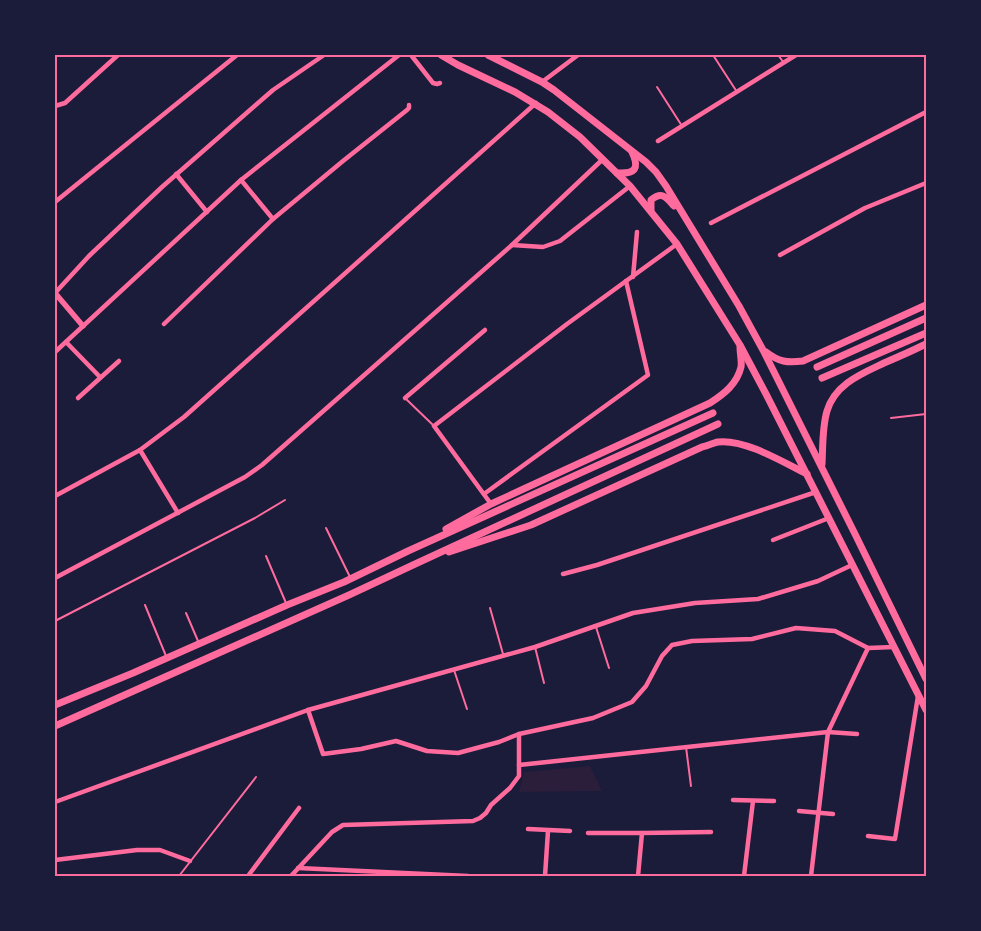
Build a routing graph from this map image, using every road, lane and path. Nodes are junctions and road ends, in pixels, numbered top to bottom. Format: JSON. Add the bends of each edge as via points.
{"nodes":[{"id":1,"x":118,"y":55,"type":"edge"},
{"id":2,"x":237,"y":55,"type":"edge"},
{"id":3,"x":324,"y":55,"type":"edge"},
{"id":4,"x":399,"y":55,"type":"edge"},
{"id":5,"x":411,"y":55,"type":"edge"},
{"id":6,"x":441,"y":55,"type":"edge"},
{"id":7,"x":488,"y":55,"type":"edge"},
{"id":8,"x":578,"y":55,"type":"edge"},
{"id":9,"x":713,"y":55,"type":"edge"},
{"id":10,"x":778,"y":55,"type":"edge"},
{"id":11,"x":796,"y":55,"type":"edge"},
{"id":12,"x":784,"y":63,"type":"junction"},
{"id":13,"x":542,"y":82,"type":"junction"},
{"id":14,"x":438,"y":83,"type":"dead end"},
{"id":15,"x":657,"y":87,"type":"dead end"},
{"id":16,"x":737,"y":92,"type":"junction"},
{"id":17,"x":56,"y":104,"type":"edge"},
{"id":18,"x":536,"y":104,"type":"junction"},
{"id":19,"x":409,"y":105,"type":"dead end"},
{"id":20,"x":926,"y":112,"type":"edge"},
{"id":21,"x":682,"y":126,"type":"junction"},
{"id":22,"x":658,"y":141,"type":"dead end"},
{"id":23,"x":630,"y":149,"type":"junction"},
{"id":24,"x":603,"y":159,"type":"junction"},
{"id":25,"x":617,"y":173,"type":"junction"},
{"id":26,"x":176,"y":174,"type":"junction"},
{"id":27,"x":241,"y":180,"type":"junction"},
{"id":28,"x":926,"y":183,"type":"edge"},
{"id":29,"x":630,"y":186,"type":"junction"},
{"id":30,"x":55,"y":202,"type":"edge"},
{"id":31,"x":651,"y":211,"type":"junction"},
{"id":32,"x":207,"y":212,"type":"junction"},
{"id":33,"x":273,"y":219,"type":"junction"},
{"id":34,"x":688,"y":222,"type":"junction"},
{"id":35,"x":711,"y":223,"type":"dead end"},
{"id":36,"x":636,"y":232,"type":"dead end"},
{"id":37,"x":677,"y":244,"type":"junction"},
{"id":38,"x":512,"y":245,"type":"junction"},
{"id":39,"x":780,"y":256,"type":"dead end"},
{"id":40,"x":633,"y":277,"type":"junction"},
{"id":41,"x":626,"y":281,"type":"junction"},
{"id":42,"x":55,"y":294,"type":"edge"},
{"id":43,"x":926,"y":305,"type":"edge"},
{"id":44,"x":926,"y":318,"type":"edge"},
{"id":45,"x":164,"y":324,"type":"dead end"},
{"id":46,"x":83,"y":326,"type":"junction"},
{"id":47,"x":485,"y":330,"type":"dead end"},
{"id":48,"x":926,"y":334,"type":"edge"},
{"id":49,"x":66,"y":342,"type":"junction"},
{"id":50,"x":740,"y":344,"type":"junction"},
{"id":51,"x":926,"y":344,"type":"edge"},
{"id":52,"x":763,"y":350,"type":"junction"},
{"id":53,"x":55,"y":352,"type":"edge"},
{"id":54,"x":119,"y":361,"type":"dead end"},
{"id":55,"x":817,"y":367,"type":"dead end"},
{"id":56,"x":100,"y":378,"type":"junction"},
{"id":57,"x":822,"y":378,"type":"dead end"},
{"id":58,"x":78,"y":398,"type":"dead end"},
{"id":59,"x":405,"y":398,"type":"joint"},
{"id":60,"x":712,"y":413,"type":"dead end"},
{"id":61,"x":926,"y":414,"type":"edge"},
{"id":62,"x":891,"y":418,"type":"dead end"},
{"id":63,"x":718,"y":424,"type":"dead end"},
{"id":64,"x":434,"y":426,"type":"junction"},
{"id":65,"x":140,"y":450,"type":"junction"},
{"id":66,"x":822,"y":467,"type":"junction"},
{"id":67,"x":807,"y":474,"type":"junction"},
{"id":68,"x":816,"y":492,"type":"junction"},
{"id":69,"x":484,"y":494,"type":"junction"},
{"id":70,"x":55,"y":496,"type":"edge"},
{"id":71,"x":285,"y":500,"type":"dead end"},
{"id":72,"x":491,"y":504,"type":"junction"},
{"id":73,"x":178,"y":512,"type":"junction"},
{"id":74,"x":829,"y":518,"type":"junction"},
{"id":75,"x":326,"y":528,"type":"dead end"},
{"id":76,"x":773,"y":540,"type":"dead end"},
{"id":77,"x":408,"y":550,"type":"junction"},
{"id":78,"x":266,"y":556,"type":"dead end"},
{"id":79,"x":413,"y":565,"type":"junction"},
{"id":80,"x":852,"y":565,"type":"junction"},
{"id":81,"x":563,"y":574,"type":"dead end"},
{"id":82,"x":55,"y":578,"type":"edge"},
{"id":83,"x":351,"y":579,"type":"junction"},
{"id":84,"x":145,"y":605,"type":"dead end"},
{"id":85,"x":288,"y":605,"type":"junction"},
{"id":86,"x":490,"y":608,"type":"dead end"},
{"id":87,"x":186,"y":614,"type":"dead end"},
{"id":88,"x":55,"y":621,"type":"edge"},
{"id":89,"x":596,"y":627,"type":"junction"},
{"id":90,"x":199,"y":644,"type":"junction"},
{"id":91,"x":535,"y":647,"type":"junction"},
{"id":92,"x":894,"y":647,"type":"junction"},
{"id":93,"x":868,"y":648,"type":"junction"},
{"id":94,"x":504,"y":656,"type":"junction"},
{"id":95,"x":167,"y":658,"type":"junction"},
{"id":96,"x":609,"y":668,"type":"dead end"},
{"id":97,"x":454,"y":670,"type":"junction"},
{"id":98,"x":926,"y":679,"type":"edge"},
{"id":99,"x":544,"y":683,"type":"dead end"},
{"id":100,"x":918,"y":695,"type":"junction"},
{"id":101,"x":55,"y":705,"type":"edge"},
{"id":102,"x":466,"y":709,"type":"dead end"},
{"id":103,"x":308,"y":710,"type":"junction"},
{"id":104,"x":926,"y":710,"type":"edge"},
{"id":105,"x":55,"y":726,"type":"edge"},
{"id":106,"x":828,"y":732,"type":"junction"},
{"id":107,"x":519,"y":734,"type":"junction"},
{"id":108,"x":857,"y":734,"type":"dead end"},
{"id":109,"x":686,"y":747,"type":"junction"},
{"id":110,"x":519,"y":765,"type":"junction"},
{"id":111,"x":256,"y":777,"type":"dead end"},
{"id":112,"x":691,"y":786,"type":"dead end"},
{"id":113,"x":734,"y":800,"type":"dead end"},
{"id":114,"x":753,"y":801,"type":"junction"},
{"id":115,"x":774,"y":801,"type":"dead end"},
{"id":116,"x":55,"y":802,"type":"edge"},
{"id":117,"x":299,"y":808,"type":"dead end"},
{"id":118,"x":799,"y":811,"type":"dead end"},
{"id":119,"x":818,"y":814,"type":"junction"},
{"id":120,"x":833,"y":814,"type":"dead end"},
{"id":121,"x":528,"y":829,"type":"dead end"},
{"id":122,"x":548,"y":831,"type":"junction"},
{"id":123,"x":570,"y":831,"type":"dead end"},
{"id":124,"x":711,"y":832,"type":"dead end"},
{"id":125,"x":588,"y":833,"type":"dead end"},
{"id":126,"x":642,"y":834,"type":"junction"},
{"id":127,"x":868,"y":836,"type":"dead end"},
{"id":128,"x":55,"y":860,"type":"edge"},
{"id":129,"x":190,"y":861,"type":"junction"},
{"id":130,"x":298,"y":868,"type":"junction"},
{"id":131,"x":179,"y":876,"type":"edge"},
{"id":132,"x":248,"y":876,"type":"edge"},
{"id":133,"x":291,"y":876,"type":"edge"},
{"id":134,"x":468,"y":876,"type":"edge"},
{"id":135,"x":546,"y":876,"type":"edge"},
{"id":136,"x":638,"y":876,"type":"edge"},
{"id":137,"x":744,"y":876,"type":"edge"},
{"id":138,"x":811,"y":876,"type":"edge"}],
"edges":[{"from":1,"to":17,"type":"street","via":[[65,103]]},
{"from":2,"to":30,"type":"street"},
{"from":3,"to":26,"type":"street","via":[[273,90]]},
{"from":4,"to":27,"type":"street"},
{"from":5,"to":14,"type":"street","via":[[433,83]]},
{"from":6,"to":18,"type":"main road"},
{"from":7,"to":13,"type":"main road"},
{"from":8,"to":13,"type":"street"},
{"from":9,"to":16,"type":"lane"},
{"from":10,"to":12,"type":"lane"},
{"from":11,"to":12,"type":"street"},
{"from":12,"to":16,"type":"street"},
{"from":13,"to":23,"type":"main road"},
{"from":15,"to":21,"type":"lane"},
{"from":16,"to":21,"type":"street"},
{"from":18,"to":24,"type":"main road","via":[[580,136]]},
{"from":18,"to":65,"type":"street","via":[[184,417]]},
{"from":19,"to":33,"type":"street","via":[[407,110]]},
{"from":20,"to":35,"type":"street"},
{"from":21,"to":22,"type":"street"},
{"from":23,"to":25,"type":"main road","via":[[636,165],[628,174]]},
{"from":23,"to":34,"type":"main road","via":[[656,172]]},
{"from":24,"to":25,"type":"main road"},
{"from":24,"to":38,"type":"street"},
{"from":25,"to":29,"type":"main road"},
{"from":26,"to":32,"type":"street"},
{"from":26,"to":42,"type":"street","via":[[89,256]]},
{"from":27,"to":32,"type":"street"},
{"from":27,"to":33,"type":"street"},
{"from":28,"to":39,"type":"street","via":[[865,208]]},
{"from":29,"to":31,"type":"main road"},
{"from":29,"to":38,"type":"street","via":[[560,241],[543,247]]},
{"from":31,"to":34,"type":"main road","via":[[651,200],[661,195]]},
{"from":31,"to":37,"type":"main road"},
{"from":32,"to":46,"type":"street"},
{"from":33,"to":45,"type":"street"},
{"from":34,"to":52,"type":"main road"},
{"from":36,"to":40,"type":"street"},
{"from":37,"to":40,"type":"street"},
{"from":37,"to":50,"type":"main road"},
{"from":38,"to":73,"type":"street","via":[[262,465]]},
{"from":40,"to":41,"type":"street"},
{"from":41,"to":64,"type":"street"},
{"from":41,"to":69,"type":"street","via":[[648,375]]},
{"from":42,"to":46,"type":"street"},
{"from":43,"to":52,"type":"main road","via":[[803,360],[782,361]]},
{"from":44,"to":55,"type":"main road"},
{"from":46,"to":49,"type":"street"},
{"from":47,"to":59,"type":"street"},
{"from":48,"to":57,"type":"main road"},
{"from":49,"to":53,"type":"street"},
{"from":49,"to":56,"type":"street"},
{"from":50,"to":67,"type":"main road"},
{"from":50,"to":72,"type":"main road","via":[[738,377],[732,386],[710,403]]},
{"from":51,"to":66,"type":"main road","via":[[862,374],[834,395],[824,424]]},
{"from":52,"to":66,"type":"main road"},
{"from":54,"to":56,"type":"street"},
{"from":56,"to":58,"type":"street"},
{"from":59,"to":64,"type":"lane"},
{"from":60,"to":77,"type":"main road"},
{"from":61,"to":62,"type":"lane"},
{"from":63,"to":79,"type":"main road"},
{"from":64,"to":69,"type":"street"},
{"from":65,"to":70,"type":"street"},
{"from":65,"to":73,"type":"street"},
{"from":66,"to":98,"type":"main road"},
{"from":67,"to":68,"type":"main road"},
{"from":67,"to":79,"type":"main road","via":[[748,446],[718,442],[531,524]]},
{"from":68,"to":74,"type":"main road"},
{"from":68,"to":81,"type":"street"},
{"from":69,"to":72,"type":"street"},
{"from":71,"to":88,"type":"lane"},
{"from":72,"to":77,"type":"main road"},
{"from":73,"to":82,"type":"street"},
{"from":74,"to":76,"type":"street"},
{"from":74,"to":80,"type":"main road"},
{"from":75,"to":83,"type":"lane"},
{"from":77,"to":83,"type":"main road"},
{"from":78,"to":85,"type":"lane"},
{"from":79,"to":105,"type":"main road"},
{"from":80,"to":89,"type":"street","via":[[818,581],[758,599],[695,603],[633,613]]},
{"from":80,"to":92,"type":"main road"},
{"from":83,"to":85,"type":"main road"},
{"from":84,"to":95,"type":"lane"},
{"from":85,"to":90,"type":"main road"},
{"from":86,"to":94,"type":"lane"},
{"from":87,"to":90,"type":"lane"},
{"from":89,"to":91,"type":"street"},
{"from":89,"to":96,"type":"lane"},
{"from":90,"to":95,"type":"main road"},
{"from":91,"to":94,"type":"street"},
{"from":91,"to":99,"type":"lane"},
{"from":92,"to":93,"type":"street"},
{"from":92,"to":100,"type":"main road"},
{"from":93,"to":106,"type":"street"},
{"from":93,"to":107,"type":"street","via":[[835,631],[796,628],[752,639],[692,640],[672,645],[632,702],[593,718]]},
{"from":94,"to":97,"type":"street"},
{"from":95,"to":101,"type":"main road"},
{"from":97,"to":102,"type":"lane"},
{"from":97,"to":103,"type":"street"},
{"from":100,"to":104,"type":"main road"},
{"from":100,"to":127,"type":"street","via":[[895,840]]},
{"from":103,"to":107,"type":"street","via":[[323,754],[396,741],[427,751],[458,752]]},
{"from":103,"to":116,"type":"street"},
{"from":106,"to":108,"type":"street"},
{"from":106,"to":109,"type":"street"},
{"from":106,"to":119,"type":"street"},
{"from":107,"to":110,"type":"street"},
{"from":109,"to":110,"type":"street"},
{"from":109,"to":112,"type":"lane"},
{"from":110,"to":130,"type":"street","via":[[519,776],[480,818],[473,821],[343,825],[332,832]]},
{"from":111,"to":129,"type":"lane"},
{"from":113,"to":114,"type":"street"},
{"from":114,"to":115,"type":"street"},
{"from":114,"to":137,"type":"street"},
{"from":117,"to":132,"type":"street"},
{"from":118,"to":119,"type":"street"},
{"from":119,"to":120,"type":"street"},
{"from":119,"to":138,"type":"street"},
{"from":121,"to":122,"type":"street"},
{"from":122,"to":123,"type":"street"},
{"from":122,"to":135,"type":"street"},
{"from":124,"to":126,"type":"street"},
{"from":125,"to":126,"type":"street"},
{"from":126,"to":136,"type":"street"},
{"from":128,"to":129,"type":"street","via":[[160,850]]},
{"from":129,"to":131,"type":"lane"},
{"from":130,"to":133,"type":"street"},
{"from":130,"to":134,"type":"street"}]}
